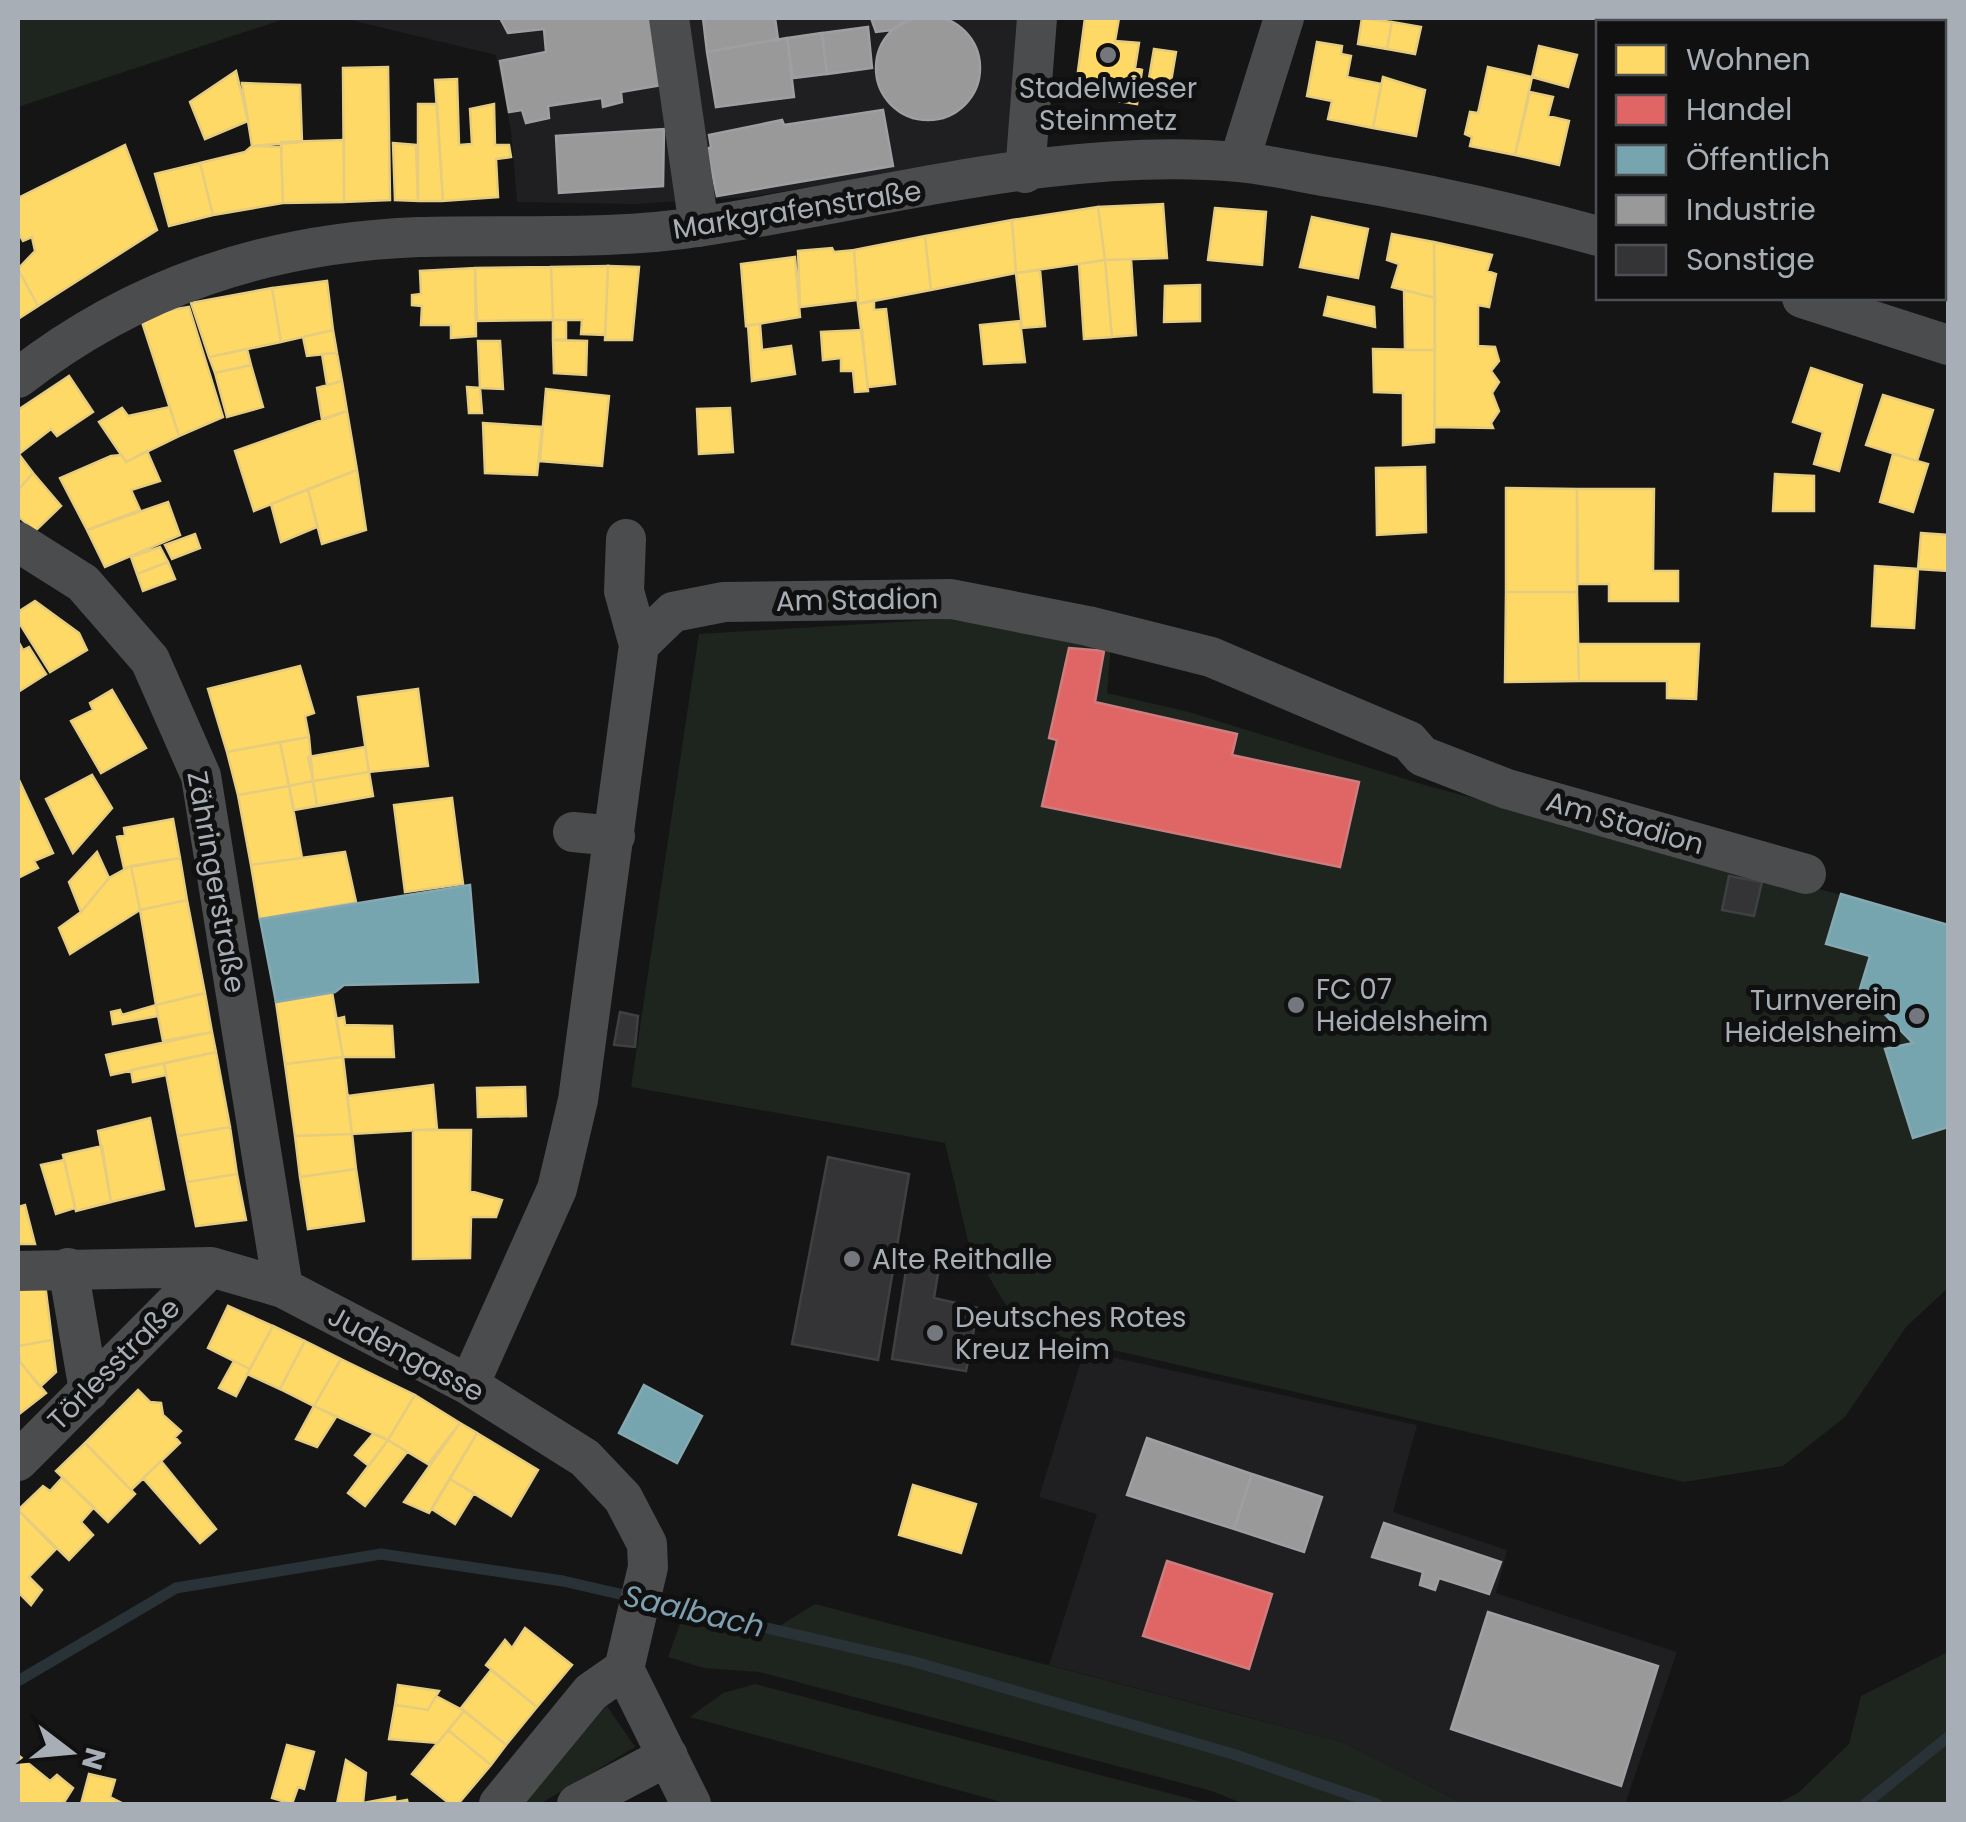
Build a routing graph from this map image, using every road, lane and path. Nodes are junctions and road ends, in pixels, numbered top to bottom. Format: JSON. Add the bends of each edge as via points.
{"nodes":[{"id":1,"x":669,"y":18,"type":"edge"},
{"id":2,"x":1037,"y":18,"type":"edge"},
{"id":3,"x":1284,"y":18,"type":"edge"},
{"id":4,"x":1239,"y":162,"type":"junction"},
{"id":5,"x":1025,"y":173,"type":"junction"},
{"id":6,"x":699,"y":227,"type":"junction"},
{"id":7,"x":1596,"y":235,"type":"edge"},
{"id":8,"x":1815,"y":300,"type":"edge"},
{"id":9,"x":1896,"y":312,"type":"edge"},
{"id":10,"x":1948,"y":344,"type":"edge"},
{"id":11,"x":18,"y":378,"type":"edge"},
{"id":12,"x":626,"y":539,"type":"dead end"},
{"id":13,"x":18,"y":542,"type":"edge"},
{"id":14,"x":640,"y":644,"type":"junction"},
{"id":15,"x":573,"y":832,"type":"dead end"},
{"id":16,"x":615,"y":836,"type":"junction"},
{"id":17,"x":1806,"y":874,"type":"dead end"},
{"id":18,"x":211,"y":1267,"type":"junction"},
{"id":19,"x":68,"y":1268,"type":"junction"},
{"id":20,"x":18,"y":1271,"type":"edge"},
{"id":21,"x":283,"y":1288,"type":"junction"},
{"id":22,"x":470,"y":1386,"type":"junction"},
{"id":23,"x":89,"y":1390,"type":"junction"},
{"id":24,"x":18,"y":1461,"type":"edge"},
{"id":25,"x":627,"y":1652,"type":"junction"},
{"id":26,"x":668,"y":1756,"type":"junction"},
{"id":27,"x":499,"y":1804,"type":"edge"},
{"id":28,"x":577,"y":1804,"type":"edge"},
{"id":29,"x":691,"y":1804,"type":"edge"}],
"edges":[{"from":1,"to":6,"type":"street"},
{"from":2,"to":5,"type":"street"},
{"from":3,"to":4,"type":"street"},
{"from":4,"to":5,"type":"street","name":"Markgrafenstraße","via":[[1132,160]]},
{"from":4,"to":7,"type":"street","name":"Markgrafenstraße","via":[[1477,202]]},
{"from":5,"to":6,"type":"street","name":"Markgrafenstraße"},
{"from":6,"to":11,"type":"street","name":"Markgrafenstraße","via":[[305,249],[219,270],[138,300],[91,324]]},
{"from":8,"to":9,"type":"street"},
{"from":9,"to":10,"type":"street"},
{"from":12,"to":14,"type":"street","via":[[624,591]]},
{"from":13,"to":21,"type":"street","name":"Zähringerstraße","via":[[84,582],[150,660],[202,776]]},
{"from":14,"to":16,"type":"street"},
{"from":14,"to":17,"type":"street","name":"Am Stadion","via":[[673,612],[724,602],[951,599],[1049,618],[1212,658],[1507,789]]},
{"from":15,"to":16,"type":"street"},
{"from":16,"to":22,"type":"street","via":[[578,1100],[557,1189]]},
{"from":18,"to":19,"type":"street","name":"Judengasse"},
{"from":18,"to":21,"type":"street","name":"Judengasse"},
{"from":18,"to":23,"type":"street","name":"Törlesstraße"},
{"from":19,"to":20,"type":"street","name":"Judengasse"},
{"from":19,"to":23,"type":"street"},
{"from":21,"to":22,"type":"street","name":"Judengasse"},
{"from":22,"to":25,"type":"street","name":"Judengasse","via":[[585,1458],[640,1524],[648,1567]]},
{"from":23,"to":24,"type":"street","name":"Törlesstraße"},
{"from":25,"to":26,"type":"street"},
{"from":25,"to":27,"type":"street"},
{"from":26,"to":28,"type":"street"},
{"from":26,"to":29,"type":"street"}]}
